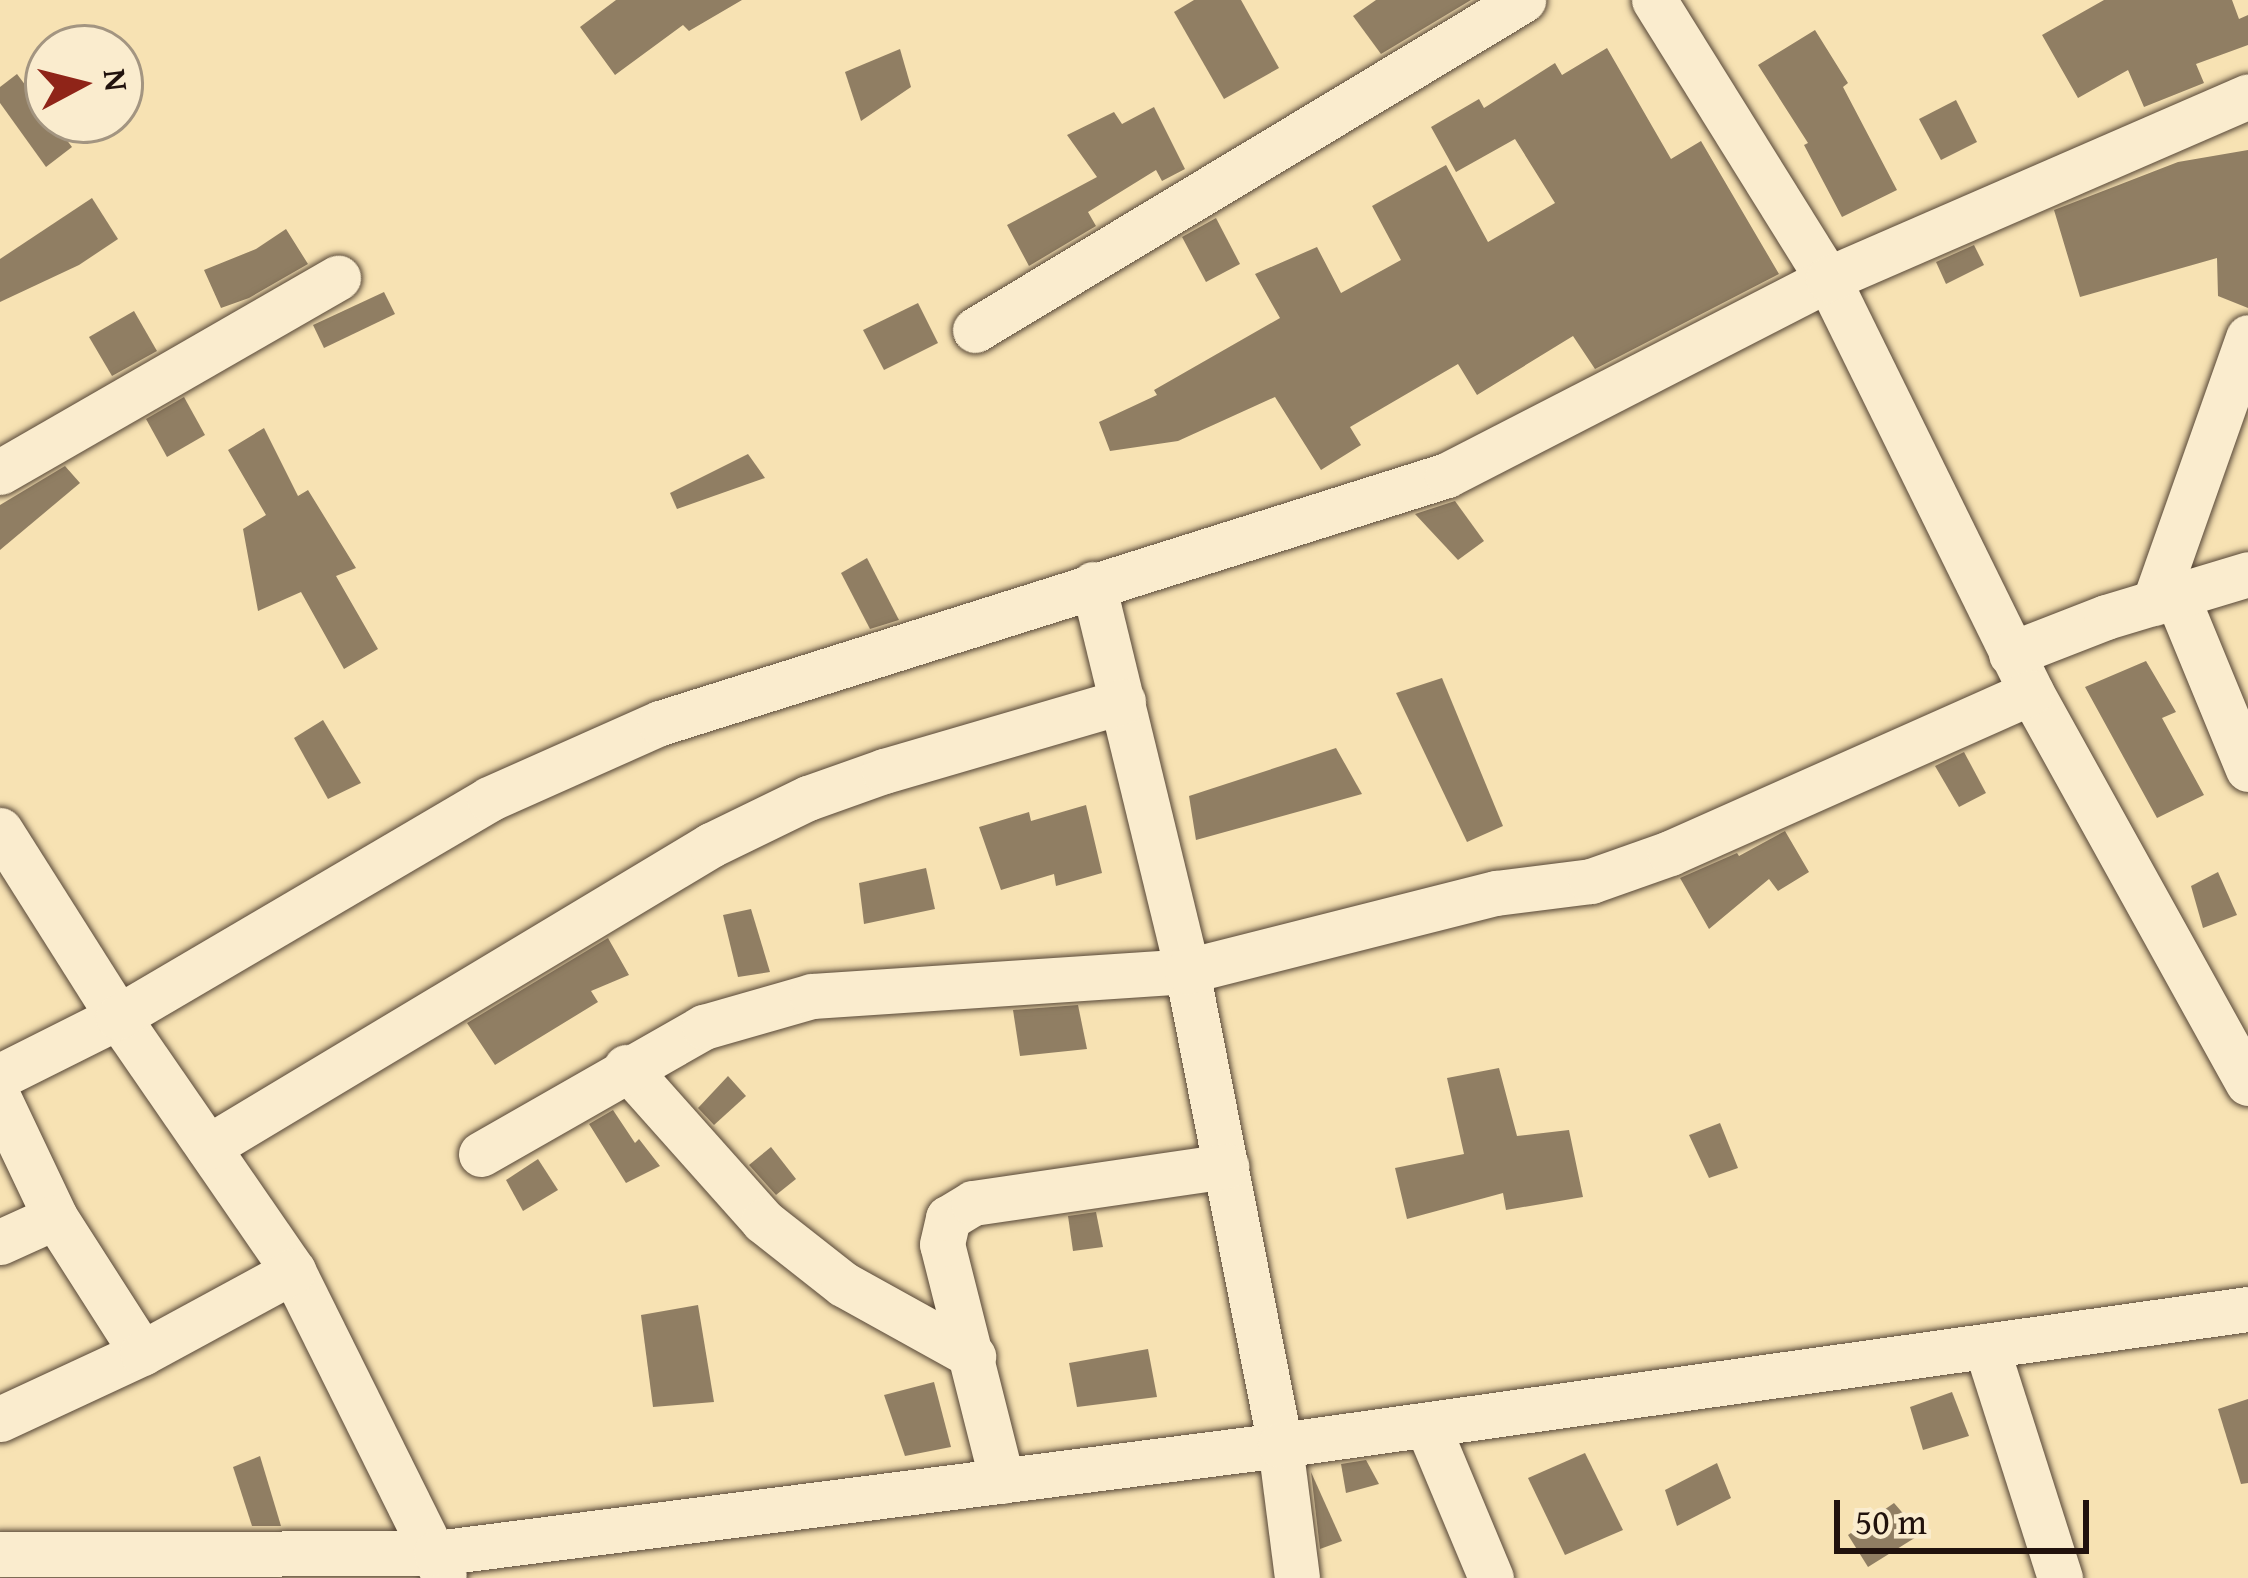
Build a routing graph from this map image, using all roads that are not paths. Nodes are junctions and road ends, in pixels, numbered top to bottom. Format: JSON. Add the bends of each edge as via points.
{"nodes":[{"id":1,"x":1523,"y":0,"type":"edge"},
{"id":2,"x":1654,"y":0,"type":"edge"},
{"id":3,"x":2248,"y":96,"type":"edge"},
{"id":4,"x":338,"y":278,"type":"dead end"},
{"id":5,"x":1828,"y":279,"type":"junction"},
{"id":6,"x":975,"y":330,"type":"dead end"},
{"id":7,"x":2248,"y":337,"type":"edge"},
{"id":8,"x":0,"y":472,"type":"edge"},
{"id":9,"x":2248,"y":574,"type":"edge"},
{"id":10,"x":1094,"y":584,"type":"junction"},
{"id":11,"x":2165,"y":600,"type":"junction"},
{"id":12,"x":2021,"y":673,"type":"junction"},
{"id":13,"x":1123,"y":701,"type":"junction"},
{"id":14,"x":2248,"y":769,"type":"edge"},
{"id":15,"x":0,"y":830,"type":"edge"},
{"id":16,"x":1187,"y":970,"type":"junction"},
{"id":17,"x":118,"y":1017,"type":"junction"},
{"id":18,"x":626,"y":1066,"type":"junction"},
{"id":19,"x":0,"y":1076,"type":"edge"},
{"id":20,"x":2248,"y":1083,"type":"edge"},
{"id":21,"x":0,"y":1101,"type":"edge"},
{"id":22,"x":208,"y":1147,"type":"junction"},
{"id":23,"x":481,"y":1154,"type":"dead end"},
{"id":24,"x":1226,"y":1166,"type":"junction"},
{"id":25,"x":55,"y":1217,"type":"junction"},
{"id":26,"x":0,"y":1242,"type":"edge"},
{"id":27,"x":292,"y":1271,"type":"junction"},
{"id":28,"x":2248,"y":1309,"type":"edge"},
{"id":29,"x":1986,"y":1346,"type":"junction"},
{"id":30,"x":142,"y":1354,"type":"junction"},
{"id":31,"x":973,"y":1356,"type":"junction"},
{"id":32,"x":0,"y":1419,"type":"edge"},
{"id":33,"x":1427,"y":1425,"type":"junction"},
{"id":34,"x":1280,"y":1445,"type":"junction"},
{"id":35,"x":1002,"y":1481,"type":"junction"},
{"id":36,"x":0,"y":1554,"type":"edge"},
{"id":37,"x":291,"y":1566,"type":"edge"},
{"id":38,"x":440,"y":1566,"type":"edge"},
{"id":39,"x":155,"y":1567,"type":"edge"},
{"id":40,"x":1297,"y":1578,"type":"edge"},
{"id":41,"x":1491,"y":1578,"type":"edge"},
{"id":42,"x":2060,"y":1578,"type":"edge"}],
"edges":[{"from":1,"to":6,"type":"street"},
{"from":2,"to":5,"type":"street"},
{"from":3,"to":5,"type":"street"},
{"from":4,"to":8,"type":"street"},
{"from":5,"to":10,"type":"street","via":[[1447,476]]},
{"from":5,"to":12,"type":"street"},
{"from":7,"to":11,"type":"street"},
{"from":9,"to":11,"type":"street"},
{"from":10,"to":13,"type":"street"},
{"from":10,"to":17,"type":"street","via":[[638,732],[489,799]]},
{"from":11,"to":12,"type":"street"},
{"from":11,"to":14,"type":"street"},
{"from":12,"to":16,"type":"street","via":[[1670,853],[1591,881],[1496,893]]},
{"from":12,"to":20,"type":"street"},
{"from":13,"to":16,"type":"street"},
{"from":13,"to":22,"type":"street","via":[[865,778],[711,845]]},
{"from":15,"to":17,"type":"street"},
{"from":16,"to":18,"type":"street","via":[[812,996],[704,1027]]},
{"from":16,"to":24,"type":"street"},
{"from":17,"to":19,"type":"street"},
{"from":17,"to":22,"type":"street"},
{"from":18,"to":23,"type":"street"},
{"from":18,"to":31,"type":"street","via":[[763,1221],[843,1284]]},
{"from":21,"to":25,"type":"street"},
{"from":22,"to":27,"type":"street"},
{"from":24,"to":31,"type":"street","via":[[973,1203],[949,1218],[943,1244]]},
{"from":24,"to":34,"type":"street"},
{"from":25,"to":26,"type":"street"},
{"from":25,"to":30,"type":"street"},
{"from":27,"to":30,"type":"street"},
{"from":27,"to":38,"type":"street"},
{"from":28,"to":29,"type":"street"},
{"from":29,"to":33,"type":"street"},
{"from":29,"to":42,"type":"street"},
{"from":30,"to":32,"type":"street"},
{"from":31,"to":35,"type":"street"},
{"from":33,"to":34,"type":"street"},
{"from":33,"to":41,"type":"street"},
{"from":34,"to":35,"type":"street"},
{"from":34,"to":40,"type":"street"},
{"from":35,"to":38,"type":"street"},
{"from":36,"to":39,"type":"street"},
{"from":37,"to":38,"type":"street"},
{"from":37,"to":39,"type":"street"}]}
